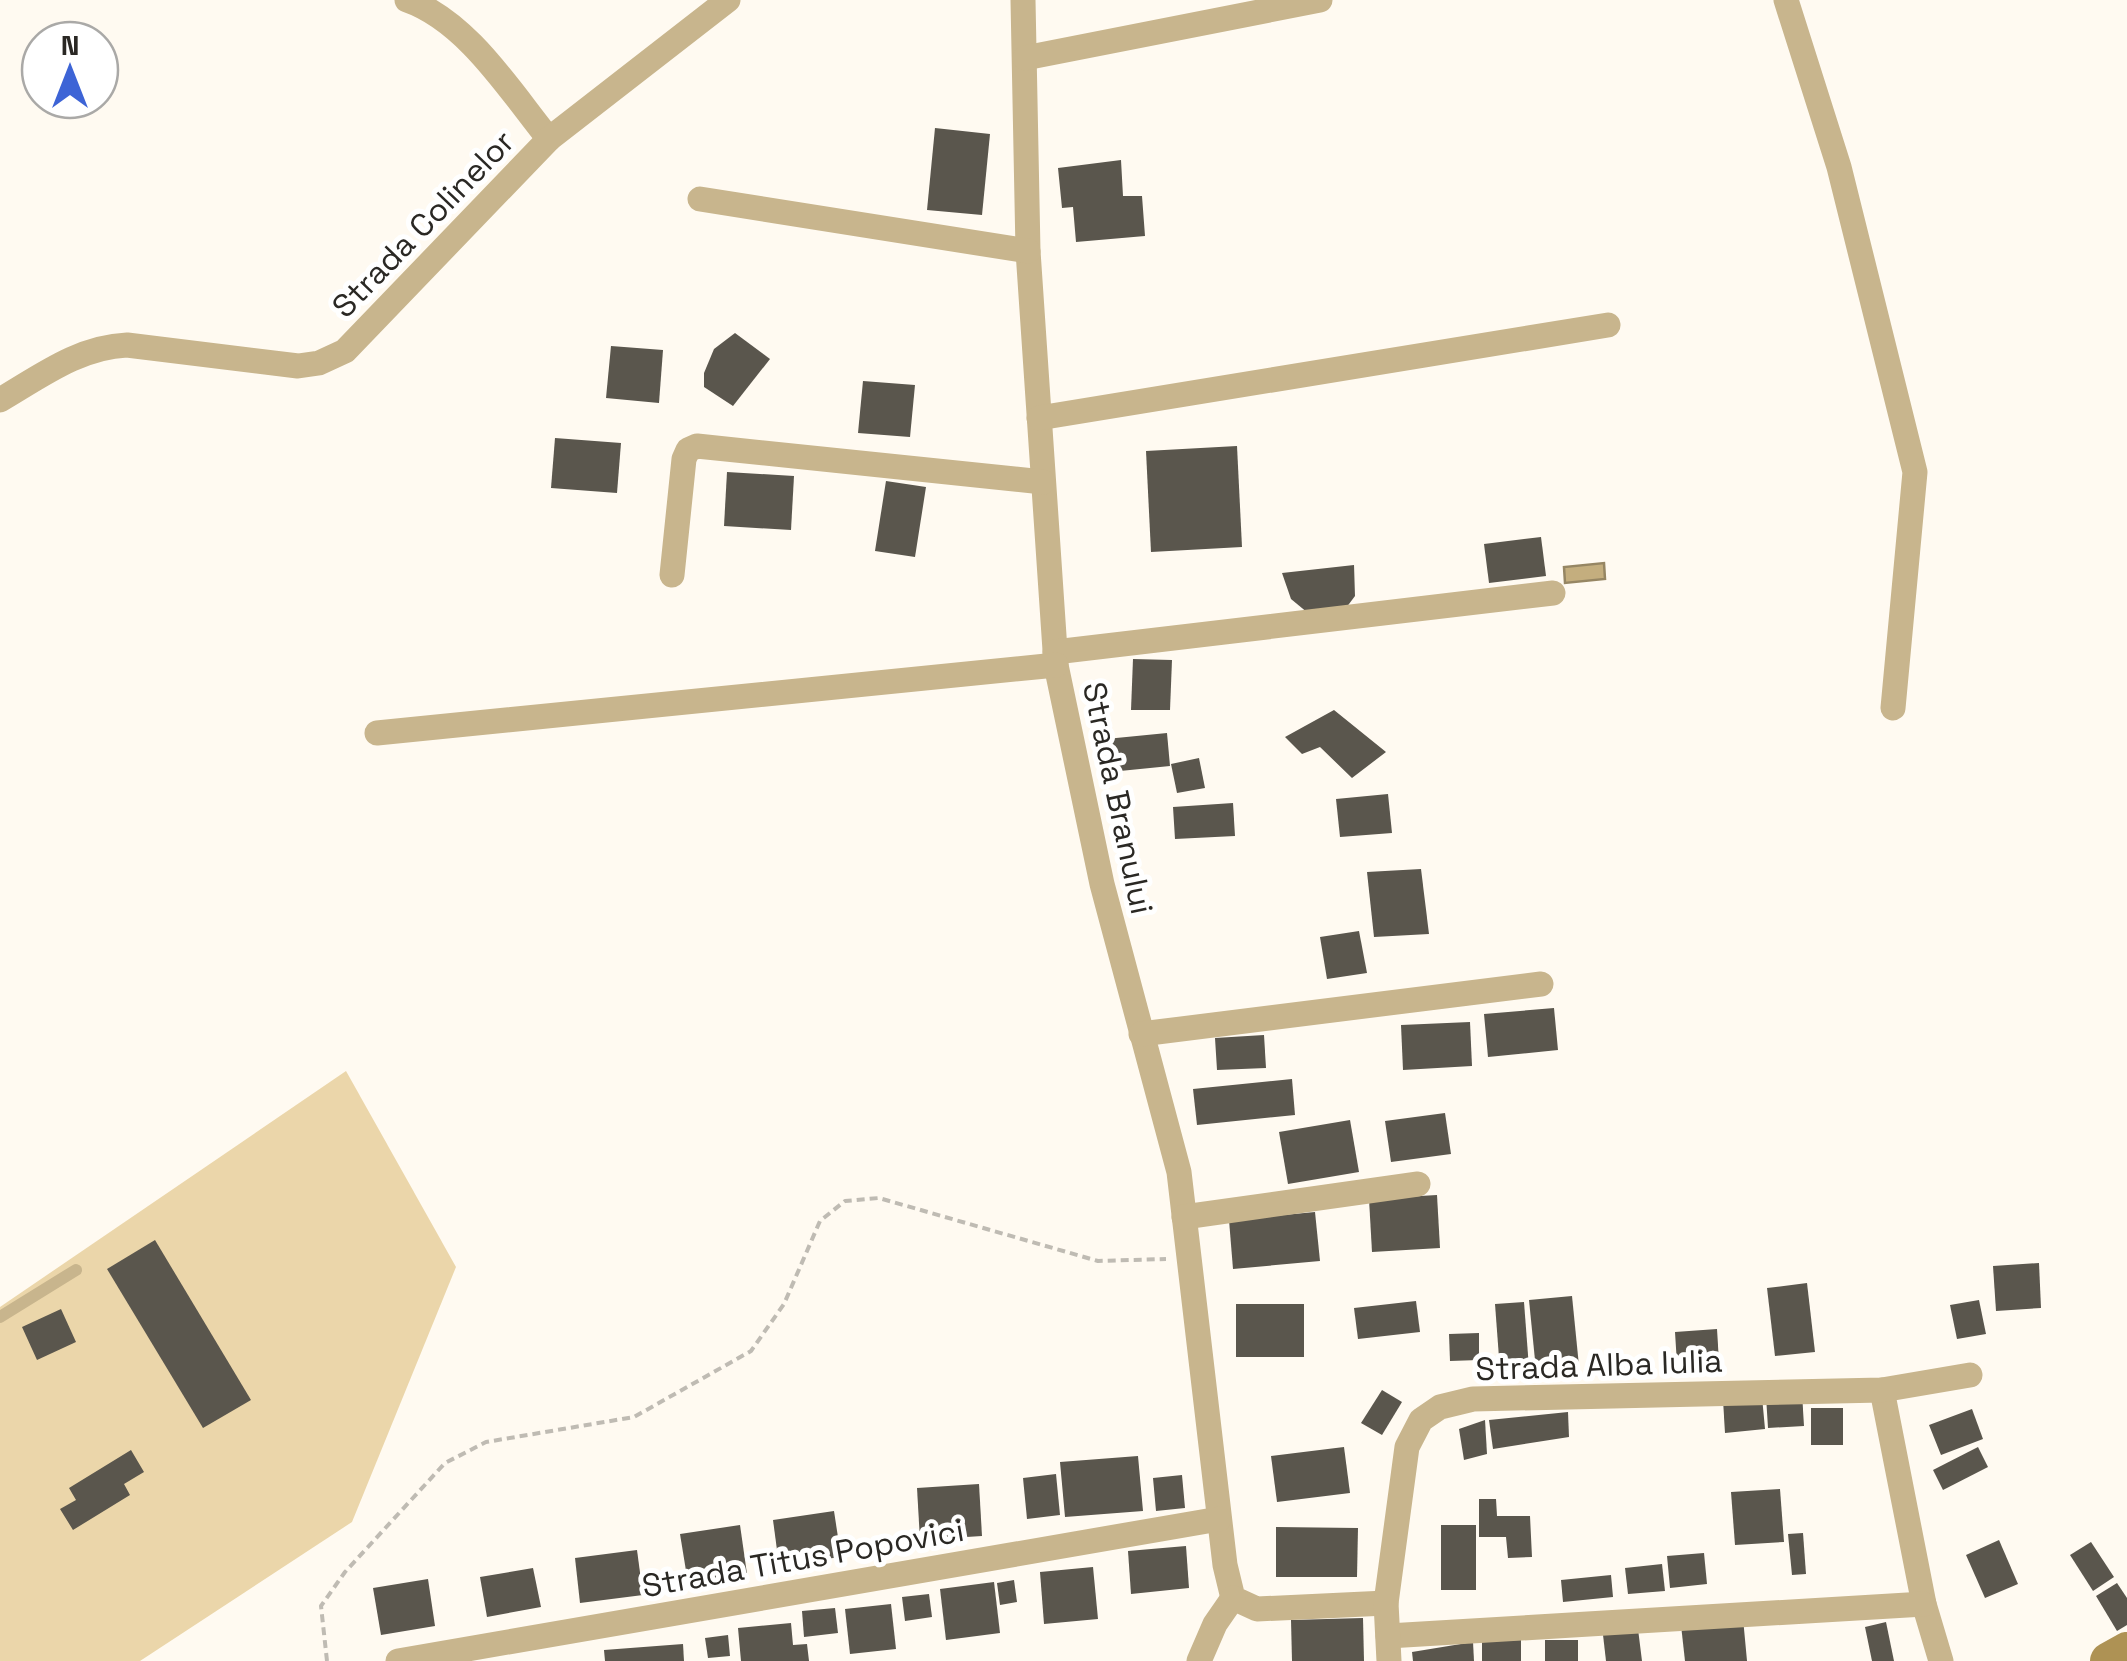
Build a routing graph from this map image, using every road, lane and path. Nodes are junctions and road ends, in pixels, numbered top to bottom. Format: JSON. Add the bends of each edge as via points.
{"nodes":[{"id":1,"x":408,"y":0,"type":"edge"},
{"id":2,"x":728,"y":0,"type":"edge"},
{"id":3,"x":1023,"y":0,"type":"edge"},
{"id":4,"x":1320,"y":0,"type":"edge"},
{"id":5,"x":1786,"y":0,"type":"edge"},
{"id":6,"x":1025,"y":58,"type":"junction"},
{"id":7,"x":549,"y":139,"type":"junction"},
{"id":8,"x":700,"y":199,"type":"dead end"},
{"id":9,"x":1028,"y":250,"type":"junction"},
{"id":10,"x":1608,"y":325,"type":"dead end"},
{"id":11,"x":0,"y":400,"type":"edge"},
{"id":12,"x":1039,"y":418,"type":"junction"},
{"id":13,"x":1043,"y":482,"type":"junction"},
{"id":14,"x":672,"y":575,"type":"dead end"},
{"id":15,"x":1554,"y":593,"type":"dead end"},
{"id":16,"x":1055,"y":658,"type":"junction"},
{"id":17,"x":1893,"y":708,"type":"dead end"},
{"id":18,"x":377,"y":733,"type":"dead end"},
{"id":19,"x":1541,"y":984,"type":"dead end"},
{"id":20,"x":1141,"y":1034,"type":"junction"},
{"id":21,"x":1418,"y":1184,"type":"dead end"},
{"id":22,"x":1184,"y":1218,"type":"junction"},
{"id":23,"x":1191,"y":1258,"type":"junction"},
{"id":24,"x":76,"y":1270,"type":"dead end"},
{"id":25,"x":0,"y":1317,"type":"edge"},
{"id":26,"x":1970,"y":1375,"type":"dead end"},
{"id":27,"x":1882,"y":1390,"type":"junction"},
{"id":28,"x":1218,"y":1519,"type":"junction"},
{"id":29,"x":1233,"y":1598,"type":"junction"},
{"id":30,"x":1386,"y":1603,"type":"junction"},
{"id":31,"x":1924,"y":1604,"type":"junction"},
{"id":32,"x":1389,"y":1648,"type":"edge"},
{"id":33,"x":2127,"y":1652,"type":"edge"},
{"id":34,"x":327,"y":1661,"type":"edge"},
{"id":35,"x":398,"y":1661,"type":"edge"},
{"id":36,"x":1199,"y":1661,"type":"edge"},
{"id":37,"x":1942,"y":1661,"type":"edge"},
{"id":38,"x":2109,"y":1661,"type":"edge"}],
"edges":[{"from":1,"to":7,"type":"street","name":"Strada Colinelor","via":[[455,26]]},
{"from":2,"to":7,"type":"street","name":"Strada Colinelor"},
{"from":3,"to":6,"type":"street","name":"Strada Branului"},
{"from":4,"to":6,"type":"street"},
{"from":5,"to":17,"type":"street","via":[[1840,167],[1915,472]]},
{"from":6,"to":9,"type":"street","name":"Strada Branului"},
{"from":7,"to":11,"type":"street","name":"Strada Colinelor","via":[[345,351],[298,366],[106,346],[83,352]]},
{"from":8,"to":9,"type":"street"},
{"from":9,"to":12,"type":"street","name":"Strada Branului"},
{"from":10,"to":12,"type":"street"},
{"from":12,"to":13,"type":"street","name":"Strada Branului"},
{"from":13,"to":14,"type":"street","via":[[697,446],[684,459]]},
{"from":13,"to":16,"type":"street","name":"Strada Branului"},
{"from":15,"to":16,"type":"street"},
{"from":16,"to":18,"type":"street"},
{"from":16,"to":20,"type":"street","name":"Strada Branului","via":[[1094,852]]},
{"from":19,"to":20,"type":"street"},
{"from":20,"to":22,"type":"street","name":"Strada Branului","via":[[1179,1172]]},
{"from":21,"to":22,"type":"street"},
{"from":22,"to":23,"type":"street","name":"Strada Branului"},
{"from":23,"to":28,"type":"street","name":"Strada Branului"},
{"from":23,"to":34,"type":"path","via":[[1098,1261],[879,1198],[845,1201],[820,1222],[784,1304],[750,1351],[634,1417],[486,1442],[445,1463],[321,1606]]},
{"from":24,"to":25,"type":"lane"},
{"from":26,"to":27,"type":"street","name":"Strada Alba Iulia"},
{"from":27,"to":30,"type":"street","name":"Strada Alba Iulia","via":[[1474,1399],[1440,1407],[1420,1420],[1406,1448]]},
{"from":27,"to":31,"type":"street"},
{"from":28,"to":29,"type":"street","name":"Strada Branului"},
{"from":28,"to":35,"type":"street","name":"Strada Titus Popovici"},
{"from":29,"to":30,"type":"street","via":[[1257,1608]]},
{"from":29,"to":36,"type":"street"},
{"from":30,"to":32,"type":"street"},
{"from":31,"to":32,"type":"street"},
{"from":31,"to":37,"type":"street"},
{"from":33,"to":38,"type":"main road"}]}
